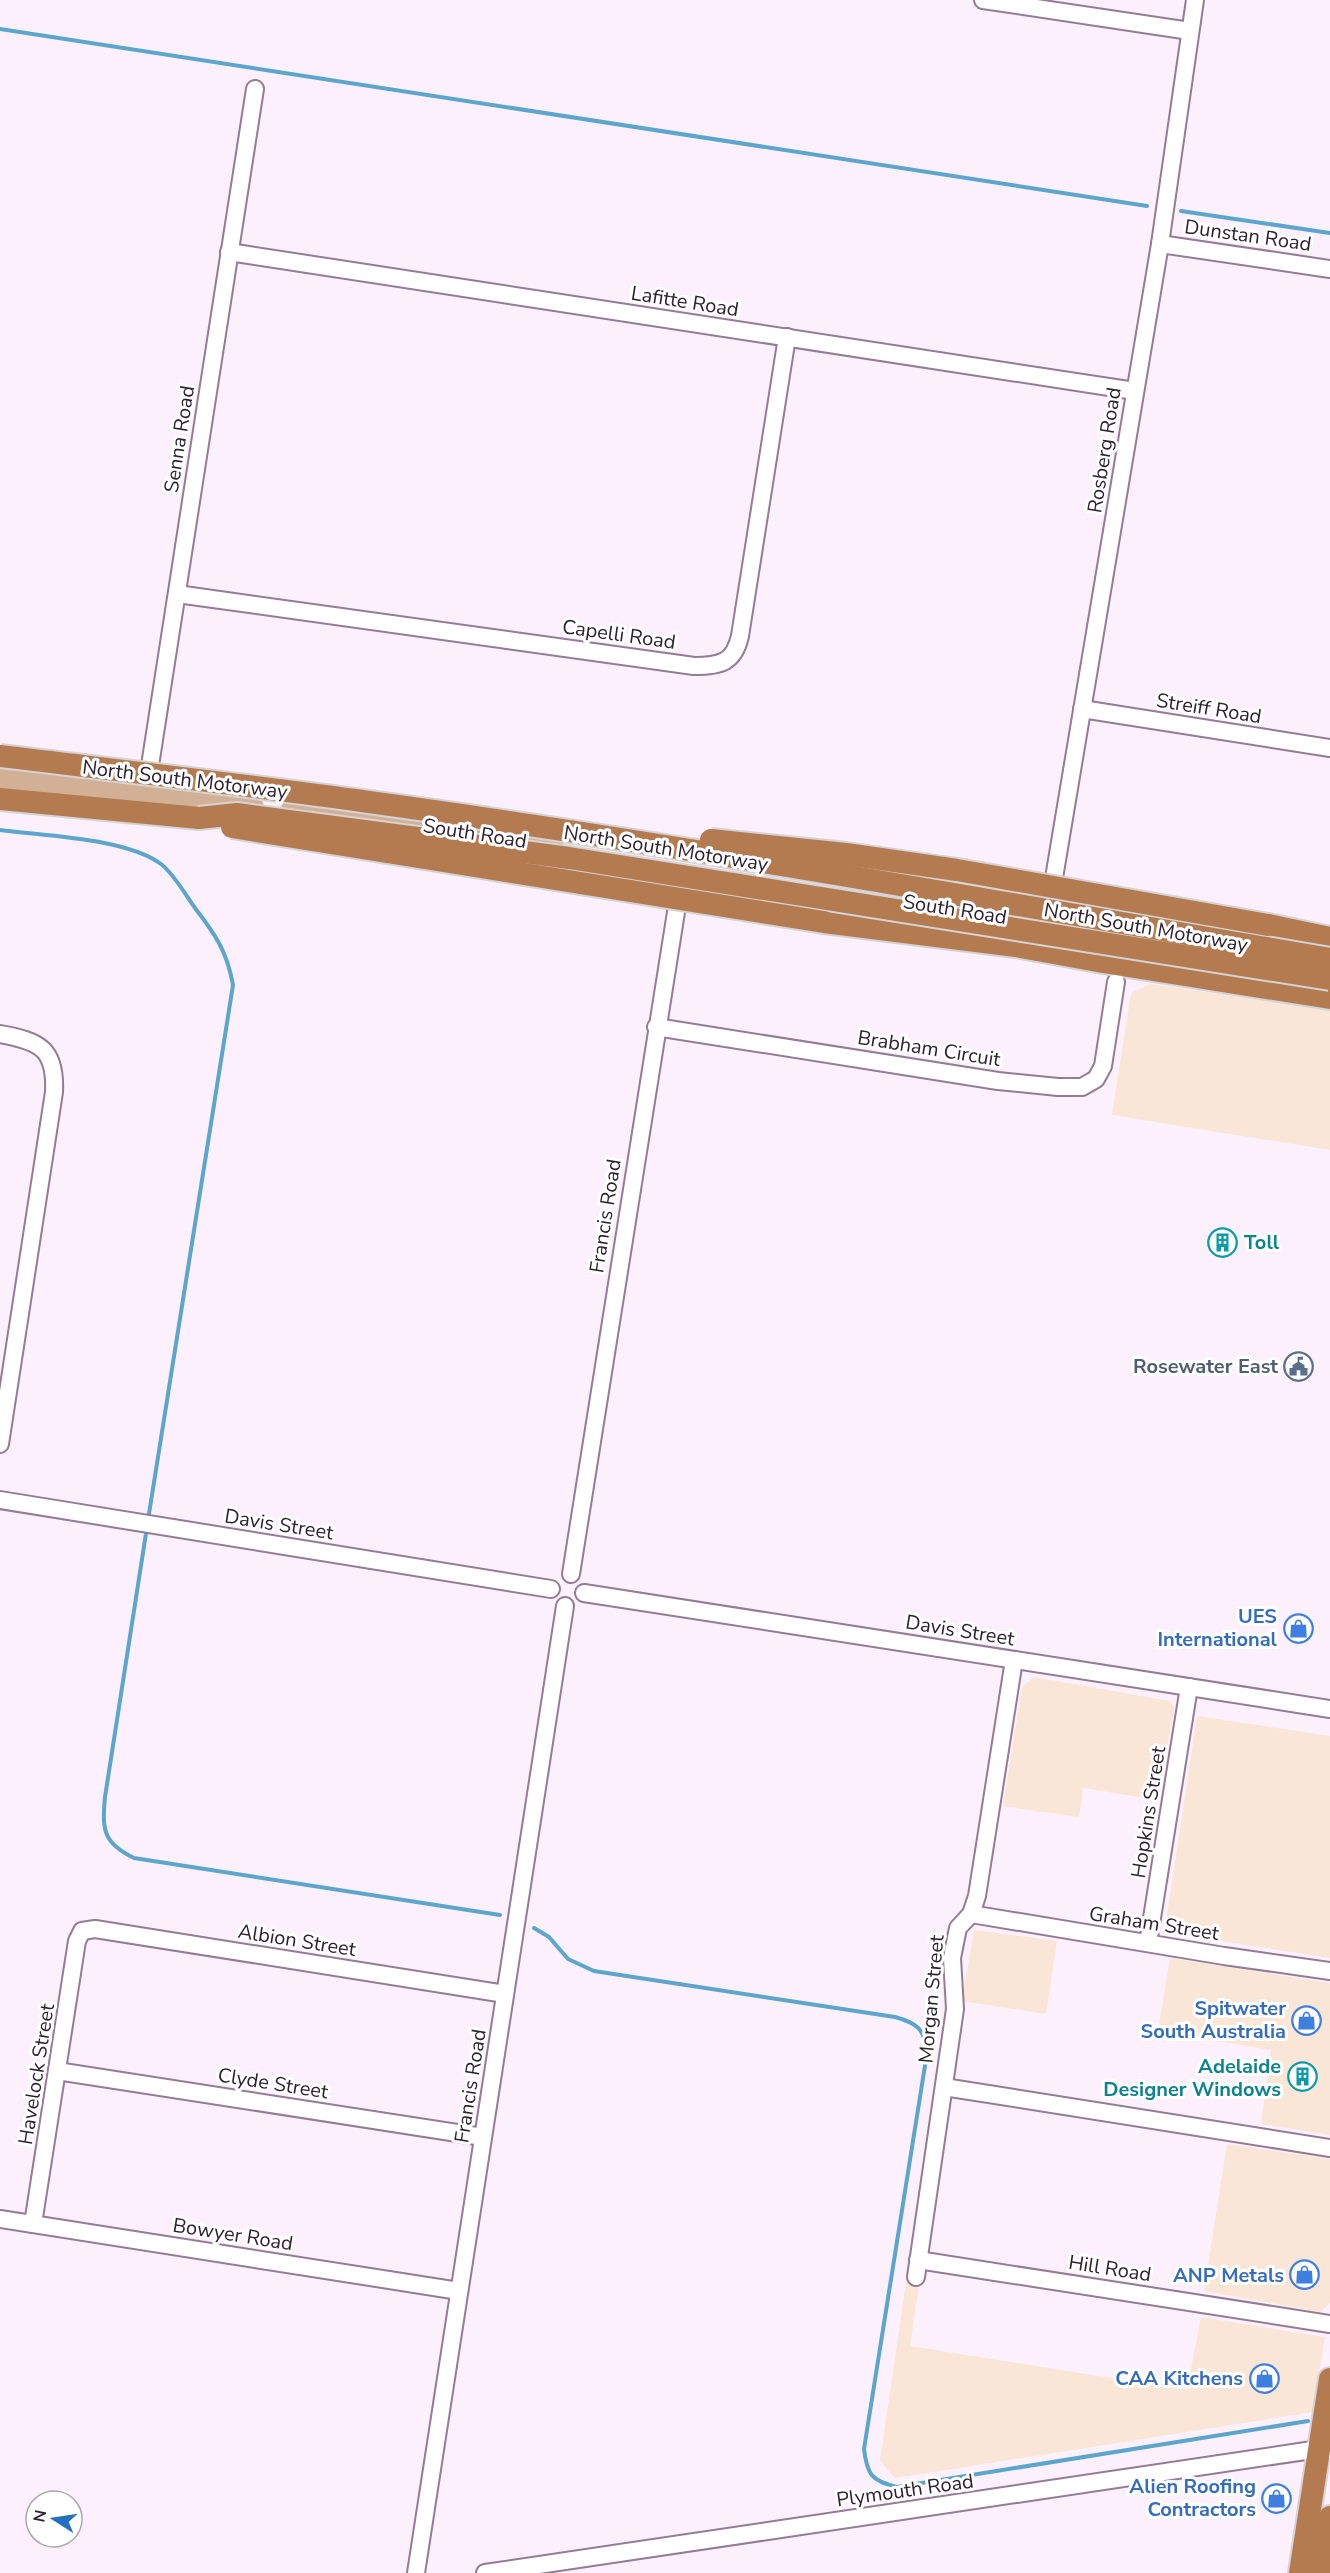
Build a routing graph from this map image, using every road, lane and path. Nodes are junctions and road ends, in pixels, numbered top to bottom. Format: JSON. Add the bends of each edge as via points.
{"nodes":[{"id":1,"x":983,"y":0,"type":"edge"},
{"id":2,"x":1196,"y":0,"type":"edge"},
{"id":3,"x":1190,"y":32,"type":"junction"},
{"id":4,"x":255,"y":89,"type":"dead end"},
{"id":5,"x":1160,"y":244,"type":"junction"},
{"id":6,"x":229,"y":252,"type":"junction"},
{"id":7,"x":1330,"y":269,"type":"edge"},
{"id":8,"x":787,"y":337,"type":"junction"},
{"id":9,"x":1135,"y":391,"type":"junction"},
{"id":10,"x":177,"y":594,"type":"junction"},
{"id":11,"x":1082,"y":709,"type":"junction"},
{"id":12,"x":1330,"y":748,"type":"edge"},
{"id":13,"x":0,"y":756,"type":"edge"},
{"id":14,"x":0,"y":779,"type":"edge"},
{"id":15,"x":145,"y":795,"type":"junction"},
{"id":16,"x":0,"y":799,"type":"edge"},
{"id":17,"x":199,"y":818,"type":"junction"},
{"id":18,"x":614,"y":839,"type":"junction"},
{"id":19,"x":684,"y":865,"type":"junction"},
{"id":20,"x":1049,"y":905,"type":"joint"},
{"id":21,"x":1330,"y":938,"type":"edge"},
{"id":22,"x":1330,"y":959,"type":"edge"},
{"id":23,"x":1103,"y":962,"type":"junction"},
{"id":24,"x":1140,"y":968,"type":"junction"},
{"id":25,"x":1330,"y":979,"type":"edge"},
{"id":26,"x":1116,"y":982,"type":"junction"},
{"id":27,"x":1330,"y":998,"type":"edge"},
{"id":28,"x":656,"y":1027,"type":"junction"},
{"id":29,"x":0,"y":1034,"type":"edge"},
{"id":30,"x":0,"y":1444,"type":"edge"},
{"id":31,"x":0,"y":1500,"type":"edge"},
{"id":32,"x":571,"y":1574,"type":"junction"},
{"id":33,"x":551,"y":1589,"type":"junction"},
{"id":34,"x":584,"y":1593,"type":"junction"},
{"id":35,"x":565,"y":1606,"type":"junction"},
{"id":36,"x":1014,"y":1660,"type":"junction"},
{"id":37,"x":1189,"y":1687,"type":"junction"},
{"id":38,"x":1330,"y":1709,"type":"edge"},
{"id":39,"x":971,"y":1914,"type":"junction"},
{"id":40,"x":82,"y":1931,"type":"joint"},
{"id":41,"x":1148,"y":1943,"type":"junction"},
{"id":42,"x":1330,"y":1971,"type":"edge"},
{"id":43,"x":505,"y":1994,"type":"junction"},
{"id":44,"x":57,"y":2071,"type":"junction"},
{"id":45,"x":944,"y":2087,"type":"junction"},
{"id":46,"x":483,"y":2138,"type":"junction"},
{"id":47,"x":1330,"y":2148,"type":"edge"},
{"id":48,"x":0,"y":2219,"type":"edge"},
{"id":49,"x":33,"y":2224,"type":"junction"},
{"id":50,"x":918,"y":2260,"type":"junction"},
{"id":51,"x":916,"y":2277,"type":"dead end"},
{"id":52,"x":459,"y":2291,"type":"junction"},
{"id":53,"x":1330,"y":2324,"type":"edge"},
{"id":54,"x":1330,"y":2379,"type":"edge"},
{"id":55,"x":1325,"y":2449,"type":"edge"},
{"id":56,"x":1322,"y":2488,"type":"edge"},
{"id":57,"x":1330,"y":2517,"type":"edge"},
{"id":58,"x":572,"y":2567,"type":"edge"},
{"id":59,"x":416,"y":2573,"type":"edge"},
{"id":60,"x":485,"y":2573,"type":"edge"},
{"id":61,"x":1300,"y":2573,"type":"edge"},
{"id":62,"x":1321,"y":2573,"type":"edge"}],
"edges":[{"from":1,"to":3,"type":"street"},
{"from":2,"to":3,"type":"street","name":"Rosberg Road"},
{"from":3,"to":5,"type":"street","name":"Rosberg Road"},
{"from":4,"to":6,"type":"street","name":"Senna Road"},
{"from":5,"to":7,"type":"street","name":"Dunstan Road"},
{"from":5,"to":9,"type":"street","name":"Rosberg Road"},
{"from":6,"to":8,"type":"street","name":"Lafitte Road"},
{"from":6,"to":10,"type":"street","name":"Senna Road"},
{"from":8,"to":9,"type":"street","name":"Lafitte Road"},
{"from":8,"to":10,"type":"street","name":"Capelli Road","via":[[740,636],[736,651],[728,660],[694,666]]},
{"from":9,"to":11,"type":"street","name":"Rosberg Road"},
{"from":10,"to":15,"type":"street","name":"Senna Road"},
{"from":11,"to":12,"type":"street","name":"Streiff Road"},
{"from":11,"to":20,"type":"street","name":"Rosberg Road"},
{"from":13,"to":18,"type":"highway","name":"North South Motorway","bridge":true,"via":[[369,802]]},
{"from":14,"to":15,"type":"main road","name":"South Road"},
{"from":15,"to":19,"type":"main road","name":"South Road","via":[[410,823]]},
{"from":16,"to":17,"type":"highway","name":"North South Motorway"},
{"from":17,"to":23,"type":"highway","bridge":true,"via":[[248,831]]},
{"from":17,"to":25,"type":"highway","name":"North South Motorway","bridge":true,"via":[[237,814],[569,858]]},
{"from":18,"to":21,"type":"highway","bridge":true,"via":[[699,839],[957,870]]},
{"from":18,"to":22,"type":"highway","name":"North South Motorway","bridge":true},
{"from":19,"to":20,"type":"main road","name":"South Road","via":[[1020,919],[1035,918]]},
{"from":19,"to":28,"type":"street","name":"Francis Road"},
{"from":23,"to":24,"type":"highway"},
{"from":23,"to":26,"type":"street"},
{"from":24,"to":26,"type":"street"},
{"from":24,"to":27,"type":"highway"},
{"from":26,"to":28,"type":"street","name":"Brabham Circuit","via":[[1103,1066],[1096,1079],[1082,1087],[999,1081]]},
{"from":28,"to":32,"type":"street","name":"Francis Road"},
{"from":29,"to":30,"type":"street","via":[[43,1049],[55,1073]]},
{"from":31,"to":33,"type":"street","name":"Davis Street"},
{"from":32,"to":33,"type":"street","via":[[560,1575]]},
{"from":32,"to":34,"type":"street","via":[[583,1583]]},
{"from":33,"to":35,"type":"street","via":[[555,1600]]},
{"from":34,"to":35,"type":"street","via":[[579,1602]]},
{"from":34,"to":36,"type":"street","name":"Davis Street"},
{"from":35,"to":43,"type":"street","name":"Francis Road"},
{"from":36,"to":37,"type":"street","name":"Davis Street"},
{"from":36,"to":39,"type":"street","name":"Morgan Street"},
{"from":37,"to":38,"type":"street","name":"Davis Street"},
{"from":37,"to":41,"type":"street","name":"Hopkins Street"},
{"from":39,"to":41,"type":"street","name":"Graham Street"},
{"from":39,"to":45,"type":"street","name":"Morgan Street","via":[[958,1928],[952,1958],[956,2008]]},
{"from":40,"to":43,"type":"street","name":"Albion Street","via":[[95,1929]]},
{"from":40,"to":44,"type":"street","name":"Havelock Street"},
{"from":41,"to":42,"type":"street","name":"Graham Street"},
{"from":43,"to":46,"type":"street","name":"Francis Road"},
{"from":44,"to":46,"type":"street","name":"Clyde Street"},
{"from":44,"to":49,"type":"street","name":"Havelock Street"},
{"from":45,"to":47,"type":"street"},
{"from":45,"to":50,"type":"street","name":"Morgan Street"},
{"from":46,"to":52,"type":"street","name":"Francis Road"},
{"from":48,"to":49,"type":"street","name":"Bowyer Road"},
{"from":49,"to":52,"type":"street","name":"Bowyer Road"},
{"from":50,"to":51,"type":"street","name":"Morgan Street"},
{"from":50,"to":53,"type":"street","name":"Hill Road"},
{"from":52,"to":59,"type":"street","name":"Francis Road"},
{"from":54,"to":55,"type":"highway"},
{"from":55,"to":56,"type":"highway"},
{"from":55,"to":58,"type":"street","name":"Plymouth Road"},
{"from":56,"to":61,"type":"highway"},
{"from":57,"to":62,"type":"highway"},
{"from":58,"to":60,"type":"street","name":"Plymouth Road"}]}
